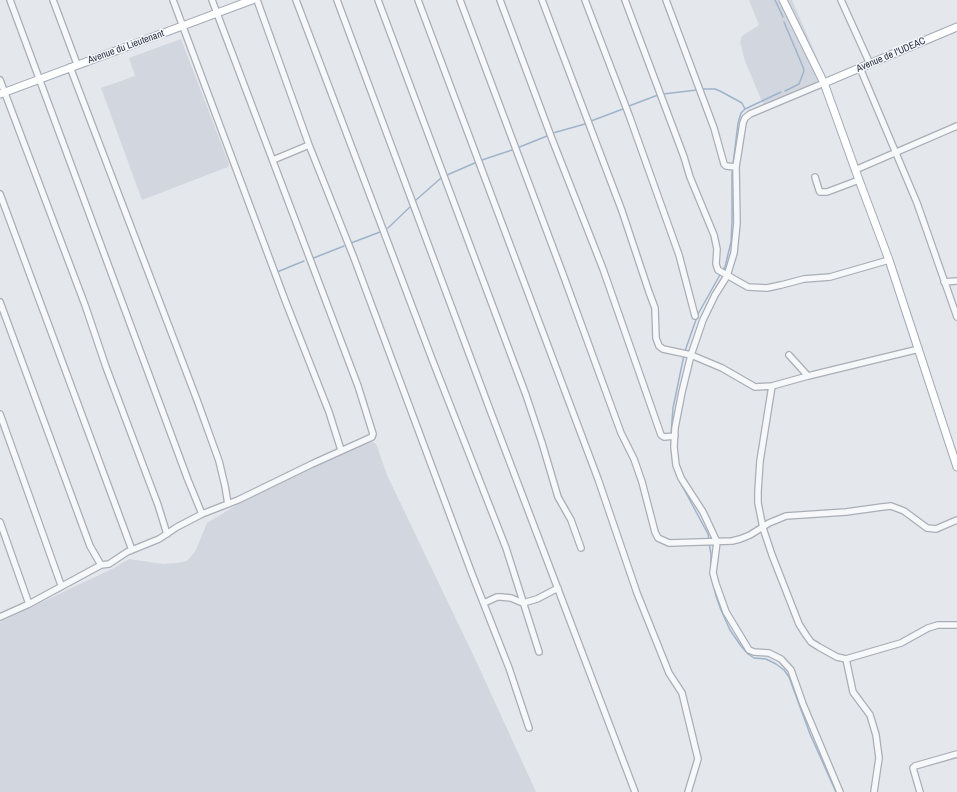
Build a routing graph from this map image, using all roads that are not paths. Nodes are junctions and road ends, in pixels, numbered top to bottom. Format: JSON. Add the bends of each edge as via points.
{"nodes":[{"id":1,"x":10,"y":0,"type":"edge"},
{"id":2,"x":53,"y":0,"type":"edge"},
{"id":3,"x":173,"y":0,"type":"edge"},
{"id":4,"x":212,"y":0,"type":"edge"},
{"id":5,"x":252,"y":0,"type":"edge"},
{"id":6,"x":257,"y":0,"type":"edge"},
{"id":7,"x":296,"y":0,"type":"edge"},
{"id":8,"x":337,"y":0,"type":"edge"},
{"id":9,"x":378,"y":0,"type":"edge"},
{"id":10,"x":418,"y":0,"type":"edge"},
{"id":11,"x":460,"y":0,"type":"edge"},
{"id":12,"x":500,"y":0,"type":"edge"},
{"id":13,"x":542,"y":0,"type":"edge"},
{"id":14,"x":585,"y":0,"type":"edge"},
{"id":15,"x":625,"y":0,"type":"edge"},
{"id":16,"x":666,"y":0,"type":"edge"},
{"id":17,"x":783,"y":0,"type":"edge"},
{"id":18,"x":841,"y":0,"type":"edge"},
{"id":19,"x":217,"y":13,"type":"junction"},
{"id":20,"x":183,"y":26,"type":"junction"},
{"id":21,"x":957,"y":27,"type":"edge"},
{"id":22,"x":870,"y":64,"type":"junction"},
{"id":23,"x":74,"y":66,"type":"junction"},
{"id":24,"x":860,"y":68,"type":"junction"},
{"id":25,"x":40,"y":78,"type":"junction"},
{"id":26,"x":0,"y":80,"type":"edge"},
{"id":27,"x":824,"y":83,"type":"junction"},
{"id":28,"x":2,"y":93,"type":"edge"},
{"id":29,"x":957,"y":126,"type":"edge"},
{"id":30,"x":309,"y":145,"type":"junction"},
{"id":31,"x":897,"y":153,"type":"junction"},
{"id":32,"x":273,"y":160,"type":"junction"},
{"id":33,"x":734,"y":167,"type":"junction"},
{"id":34,"x":855,"y":170,"type":"junction"},
{"id":35,"x":816,"y":177,"type":"dead end"},
{"id":36,"x":858,"y":180,"type":"junction"},
{"id":37,"x":0,"y":194,"type":"edge"},
{"id":38,"x":889,"y":260,"type":"junction"},
{"id":39,"x":724,"y":274,"type":"junction"},
{"id":40,"x":957,"y":281,"type":"edge"},
{"id":41,"x":944,"y":282,"type":"junction"},
{"id":42,"x":0,"y":302,"type":"edge"},
{"id":43,"x":695,"y":316,"type":"dead end"},
{"id":44,"x":957,"y":317,"type":"edge"},
{"id":45,"x":919,"y":349,"type":"junction"},
{"id":46,"x":788,"y":354,"type":"dead end"},
{"id":47,"x":691,"y":355,"type":"junction"},
{"id":48,"x":808,"y":376,"type":"junction"},
{"id":49,"x":772,"y":386,"type":"junction"},
{"id":50,"x":0,"y":414,"type":"edge"},
{"id":51,"x":672,"y":437,"type":"junction"},
{"id":52,"x":341,"y":450,"type":"junction"},
{"id":53,"x":955,"y":457,"type":"edge"},
{"id":54,"x":957,"y":467,"type":"edge"},
{"id":55,"x":228,"y":504,"type":"junction"},
{"id":56,"x":202,"y":514,"type":"junction"},
{"id":57,"x":957,"y":520,"type":"edge"},
{"id":58,"x":0,"y":522,"type":"edge"},
{"id":59,"x":763,"y":528,"type":"junction"},
{"id":60,"x":167,"y":534,"type":"junction"},
{"id":61,"x":712,"y":542,"type":"junction"},
{"id":62,"x":581,"y":548,"type":"dead end"},
{"id":63,"x":132,"y":550,"type":"junction"},
{"id":64,"x":101,"y":566,"type":"junction"},
{"id":65,"x":61,"y":585,"type":"junction"},
{"id":66,"x":558,"y":588,"type":"junction"},
{"id":67,"x":523,"y":602,"type":"junction"},
{"id":68,"x":484,"y":603,"type":"junction"},
{"id":69,"x":29,"y":604,"type":"junction"},
{"id":70,"x":0,"y":617,"type":"edge"},
{"id":71,"x":957,"y":625,"type":"edge"},
{"id":72,"x":539,"y":652,"type":"dead end"},
{"id":73,"x":846,"y":659,"type":"junction"},
{"id":74,"x":529,"y":728,"type":"dead end"},
{"id":75,"x":957,"y":754,"type":"edge"},
{"id":76,"x":635,"y":792,"type":"edge"},
{"id":77,"x":688,"y":792,"type":"edge"},
{"id":78,"x":840,"y":792,"type":"edge"},
{"id":79,"x":874,"y":792,"type":"edge"},
{"id":80,"x":920,"y":792,"type":"edge"}],
"edges":[{"from":1,"to":25,"type":"street"},
{"from":2,"to":23,"type":"street"},
{"from":3,"to":20,"type":"street"},
{"from":4,"to":19,"type":"street"},
{"from":5,"to":19,"type":"main road","name":"Avenue du Lieutenant"},
{"from":6,"to":30,"type":"street"},
{"from":7,"to":67,"type":"street","via":[[506,548]]},
{"from":8,"to":66,"type":"street"},
{"from":9,"to":62,"type":"street","via":[[523,388],[558,497],[571,520]]},
{"from":10,"to":77,"type":"street","via":[[590,458],[637,593],[668,673],[682,693],[698,759]]},
{"from":11,"to":61,"type":"street","via":[[621,433],[636,465],[655,532],[658,538],[669,543]]},
{"from":12,"to":51,"type":"street","via":[[603,269],[661,435]]},
{"from":13,"to":47,"type":"street","via":[[626,222],[655,308],[658,346]]},
{"from":14,"to":43,"type":"street","via":[[679,255]]},
{"from":15,"to":39,"type":"street","via":[[692,183],[714,235],[717,268]]},
{"from":16,"to":33,"type":"street","via":[[711,121],[724,164]]},
{"from":17,"to":27,"type":"main road"},
{"from":18,"to":22,"type":"street"},
{"from":19,"to":20,"type":"main road","name":"Avenue du Lieutenant"},
{"from":19,"to":32,"type":"street"},
{"from":20,"to":23,"type":"main road","name":"Avenue du Lieutenant"},
{"from":20,"to":52,"type":"street","via":[[329,412]]},
{"from":21,"to":22,"type":"main road","name":"Avenue de I'UDEAC"},
{"from":22,"to":24,"type":"main road","name":"Avenue de I'UDEAC"},
{"from":23,"to":25,"type":"main road","name":"Avenue du Lieutenant"},
{"from":23,"to":55,"type":"street","via":[[219,461]]},
{"from":24,"to":27,"type":"main road","name":"Avenue de I'UDEAC"},
{"from":24,"to":31,"type":"street"},
{"from":25,"to":28,"type":"main road","name":"Avenue du Lieutenant"},
{"from":25,"to":56,"type":"street"},
{"from":26,"to":28,"type":"street"},
{"from":27,"to":33,"type":"street","via":[[745,118]]},
{"from":27,"to":34,"type":"main road"},
{"from":28,"to":60,"type":"street","via":[[85,305]]},
{"from":29,"to":31,"type":"street"},
{"from":30,"to":32,"type":"street"},
{"from":30,"to":68,"type":"street"},
{"from":31,"to":34,"type":"street"},
{"from":31,"to":41,"type":"street","via":[[917,202]]},
{"from":32,"to":52,"type":"street","via":[[372,429],[372,437]]},
{"from":33,"to":39,"type":"street","via":[[736,240],[731,267]]},
{"from":34,"to":36,"type":"main road"},
{"from":35,"to":36,"type":"street","via":[[820,192],[828,192]]},
{"from":36,"to":38,"type":"main road"},
{"from":37,"to":63,"type":"street"},
{"from":38,"to":39,"type":"street","via":[[830,277],[804,279],[767,288],[748,287]]},
{"from":38,"to":45,"type":"main road"},
{"from":39,"to":47,"type":"street","via":[[703,320]]},
{"from":40,"to":41,"type":"street"},
{"from":41,"to":44,"type":"street"},
{"from":42,"to":64,"type":"street","via":[[90,546]]},
{"from":45,"to":48,"type":"street"},
{"from":45,"to":53,"type":"main road"},
{"from":46,"to":48,"type":"street"},
{"from":47,"to":49,"type":"street","via":[[722,368],[755,387]]},
{"from":47,"to":51,"type":"street"},
{"from":48,"to":49,"type":"street"},
{"from":49,"to":59,"type":"street","via":[[758,478],[758,503]]},
{"from":50,"to":65,"type":"street"},
{"from":51,"to":61,"type":"street","via":[[681,478],[703,512]]},
{"from":52,"to":55,"type":"street"},
{"from":53,"to":54,"type":"main road"},
{"from":55,"to":56,"type":"street"},
{"from":56,"to":60,"type":"street"},
{"from":57,"to":59,"type":"street","via":[[936,529],[927,528],[904,511],[891,506],[786,516]]},
{"from":58,"to":69,"type":"street"},
{"from":59,"to":61,"type":"street","via":[[740,539]]},
{"from":59,"to":73,"type":"street","via":[[795,614],[806,635],[819,647]]},
{"from":60,"to":63,"type":"street"},
{"from":61,"to":78,"type":"street","via":[[716,584],[726,612],[749,650],[769,653],[781,659],[790,670]]},
{"from":63,"to":64,"type":"street"},
{"from":64,"to":65,"type":"street"},
{"from":65,"to":69,"type":"street"},
{"from":66,"to":67,"type":"street","via":[[537,599]]},
{"from":66,"to":76,"type":"street"},
{"from":67,"to":68,"type":"street","via":[[497,597]]},
{"from":67,"to":72,"type":"street"},
{"from":68,"to":74,"type":"street"},
{"from":69,"to":70,"type":"street"},
{"from":71,"to":73,"type":"street","via":[[928,628],[901,643]]},
{"from":73,"to":79,"type":"street","via":[[853,692],[870,714],[876,735],[880,758]]},
{"from":75,"to":80,"type":"street","via":[[913,768]]}]}
